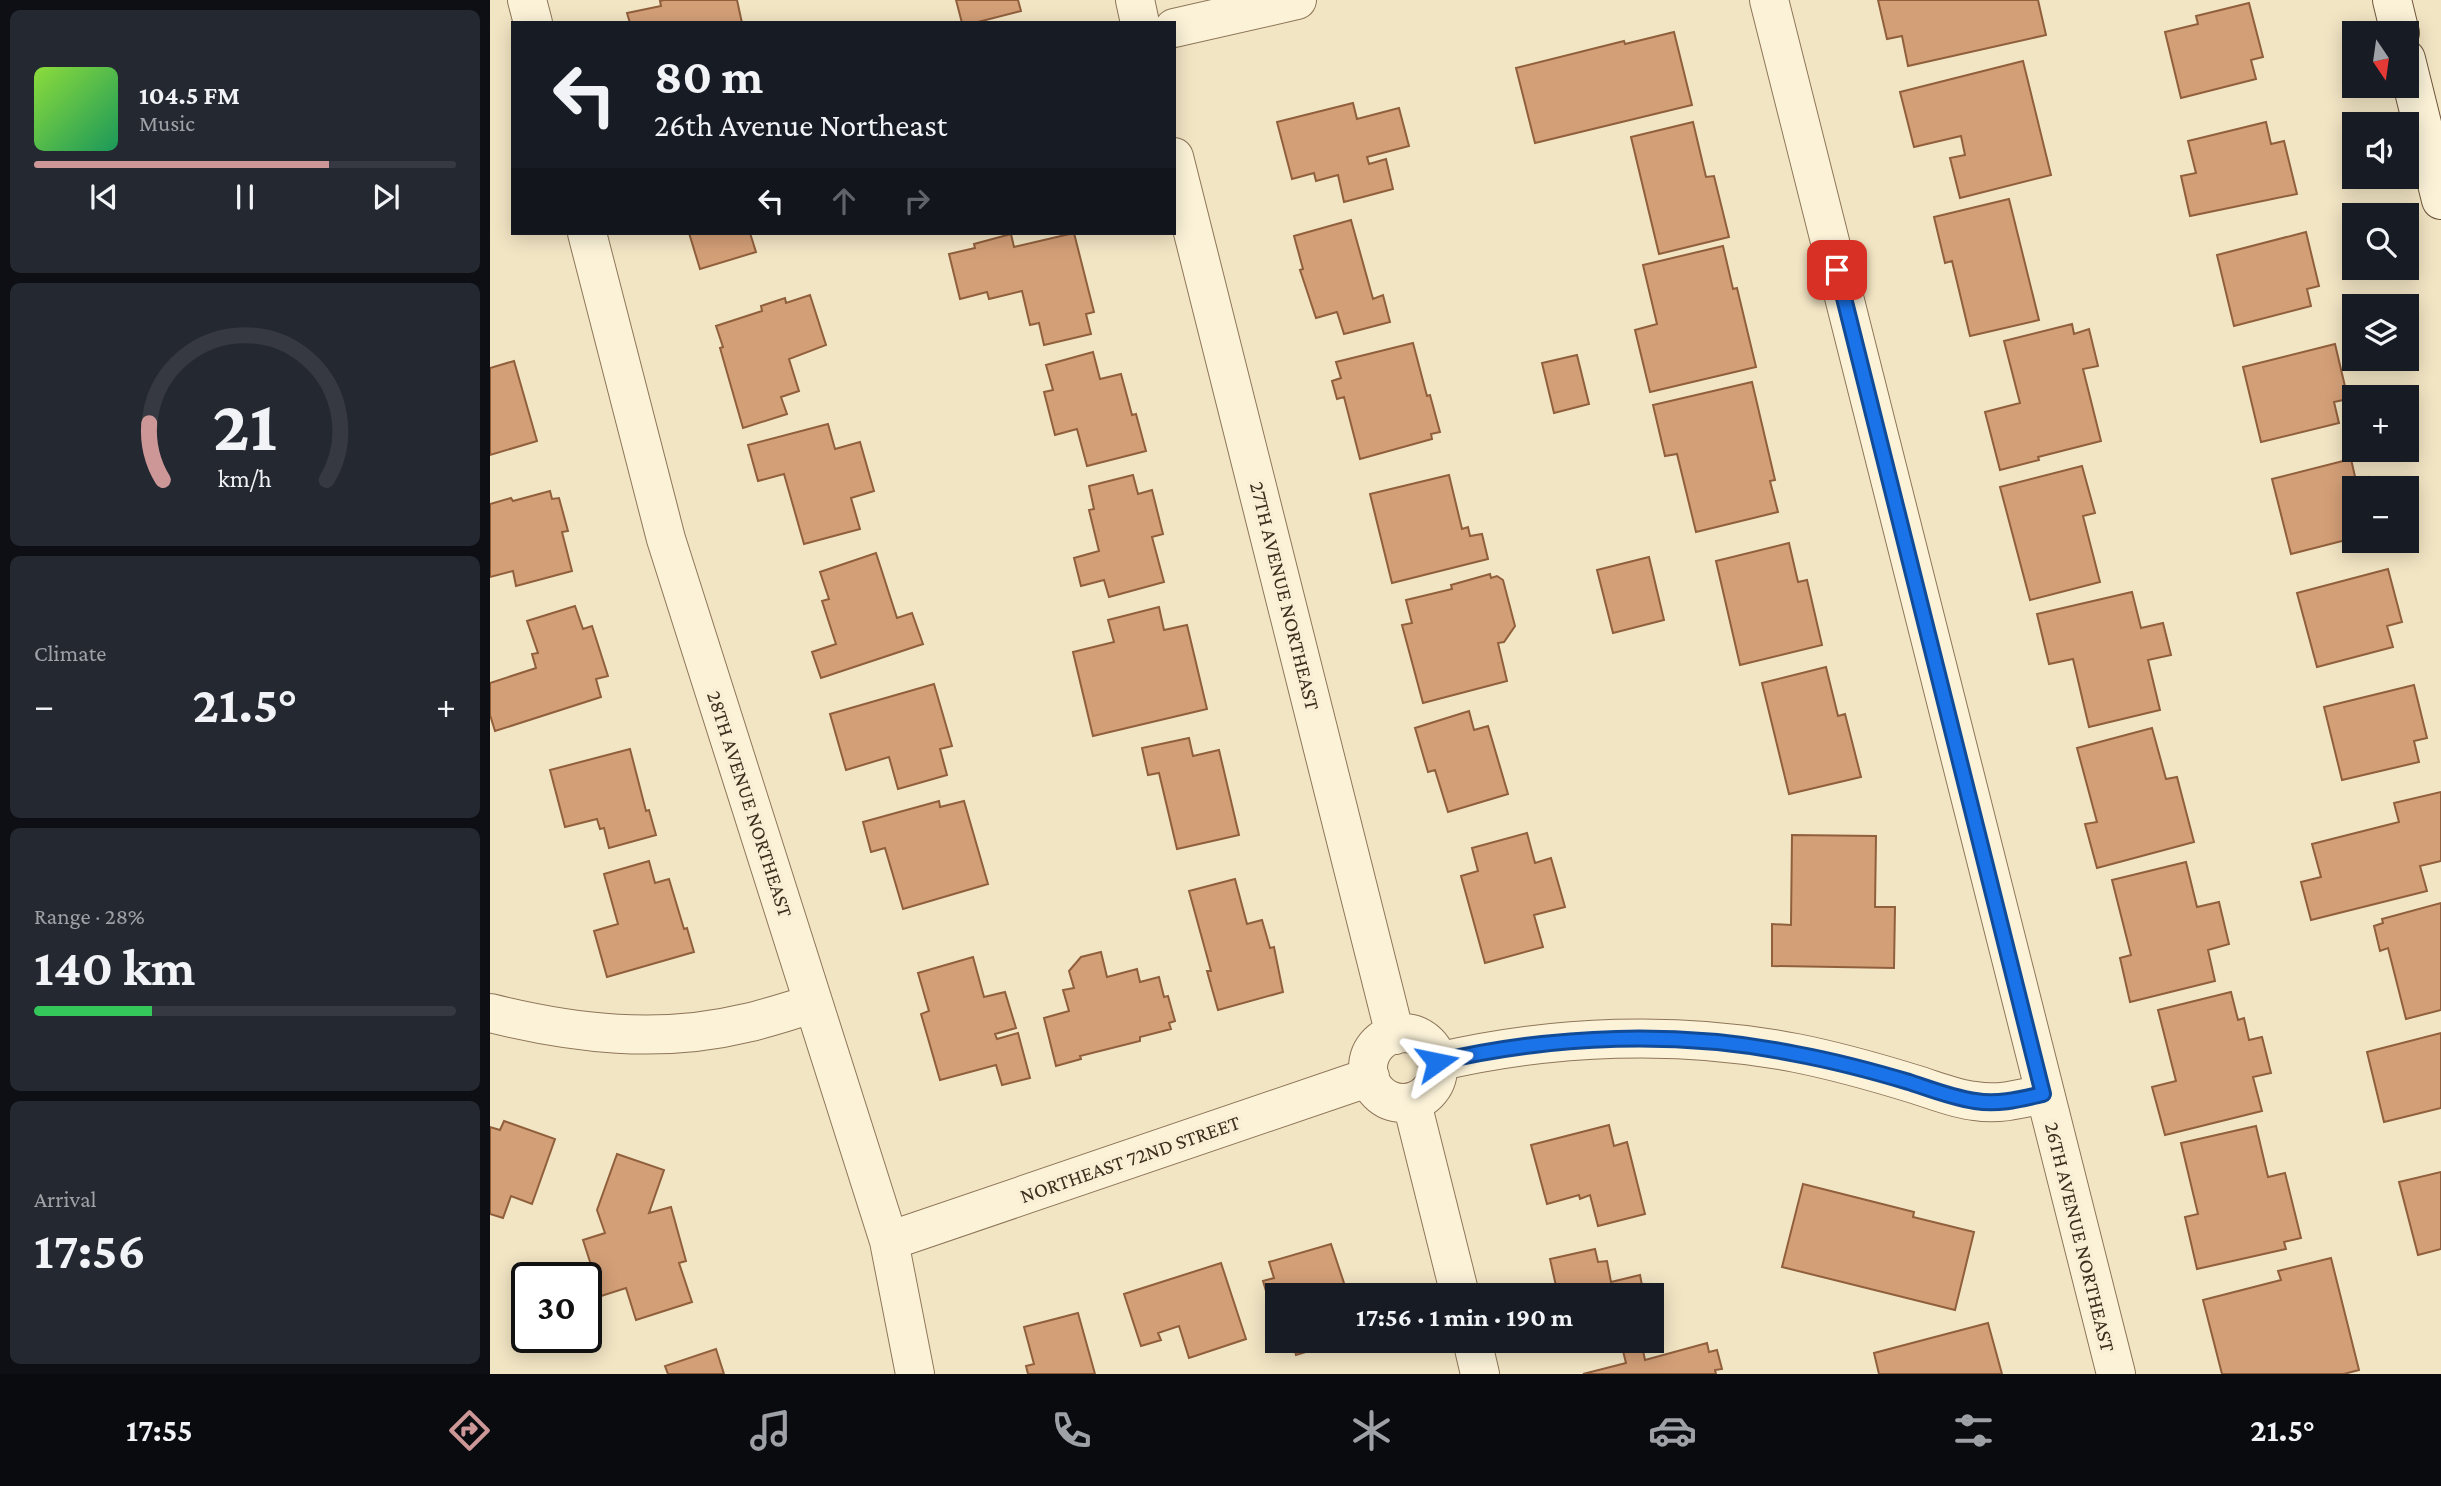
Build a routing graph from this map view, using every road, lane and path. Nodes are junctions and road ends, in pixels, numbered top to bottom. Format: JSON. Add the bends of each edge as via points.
{"nodes":[{"id":1,"x":527,"y":0,"type":"edge"},
{"id":2,"x":1135,"y":0,"type":"edge"},
{"id":3,"x":1297,"y":0,"type":"edge"},
{"id":4,"x":1769,"y":0,"type":"edge"},
{"id":5,"x":2392,"y":0,"type":"edge"},
{"id":6,"x":532,"y":21,"type":"edge"},
{"id":7,"x":1140,"y":21,"type":"edge"},
{"id":8,"x":2397,"y":21,"type":"edge"},
{"id":9,"x":1176,"y":28,"type":"edge"},
{"id":10,"x":2416,"y":98,"type":"edge"},
{"id":11,"x":1176,"y":165,"type":"edge"},
{"id":12,"x":2441,"y":200,"type":"edge"},
{"id":13,"x":588,"y":235,"type":"edge"},
{"id":14,"x":813,"y":1003,"type":"junction"},
{"id":15,"x":490,"y":1013,"type":"edge"},
{"id":16,"x":1395,"y":1035,"type":"junction"},
{"id":17,"x":1437,"y":1062,"type":"junction"},
{"id":18,"x":1370,"y":1077,"type":"junction"},
{"id":19,"x":2043,"y":1094,"type":"junction"},
{"id":20,"x":1412,"y":1102,"type":"junction"},
{"id":21,"x":890,"y":1241,"type":"junction"},
{"id":22,"x":1457,"y":1283,"type":"edge"},
{"id":23,"x":1475,"y":1353,"type":"edge"},
{"id":24,"x":915,"y":1374,"type":"edge"},
{"id":25,"x":1480,"y":1374,"type":"edge"},
{"id":26,"x":2116,"y":1374,"type":"edge"}],
"edges":[{"from":1,"to":6,"type":"street"},
{"from":2,"to":7,"type":"street"},
{"from":3,"to":9,"type":"street"},
{"from":4,"to":19,"type":"street","name":"26TH AVENUE NORTHEAST"},
{"from":5,"to":8,"type":"street"},
{"from":10,"to":12,"type":"street"},
{"from":11,"to":16,"type":"street","name":"27TH AVENUE NORTHEAST"},
{"from":13,"to":14,"type":"street","name":"28TH AVENUE NORTHEAST","via":[[666,539]]},
{"from":14,"to":15,"type":"street","via":[[744,1024],[677,1034],[610,1035]]},
{"from":14,"to":21,"type":"street","name":"28TH AVENUE NORTHEAST"},
{"from":16,"to":17,"type":"street","via":[[1424,1039]]},
{"from":16,"to":18,"type":"street","via":[[1381,1040],[1374,1049],[1369,1059]]},
{"from":17,"to":19,"type":"street","via":[[1512,1047],[1589,1040],[1678,1040],[1795,1053],[1974,1101],[2003,1102]]},
{"from":17,"to":20,"type":"street","via":[[1431,1090]]},
{"from":18,"to":20,"type":"street","via":[[1378,1093],[1388,1100]]},
{"from":18,"to":21,"type":"street","name":"NORTHEAST 72ND STREET"},
{"from":19,"to":26,"type":"street","name":"26TH AVENUE NORTHEAST"},
{"from":20,"to":22,"type":"street"},
{"from":21,"to":24,"type":"street","name":"28TH AVENUE NORTHEAST"},
{"from":23,"to":25,"type":"street"}]}
